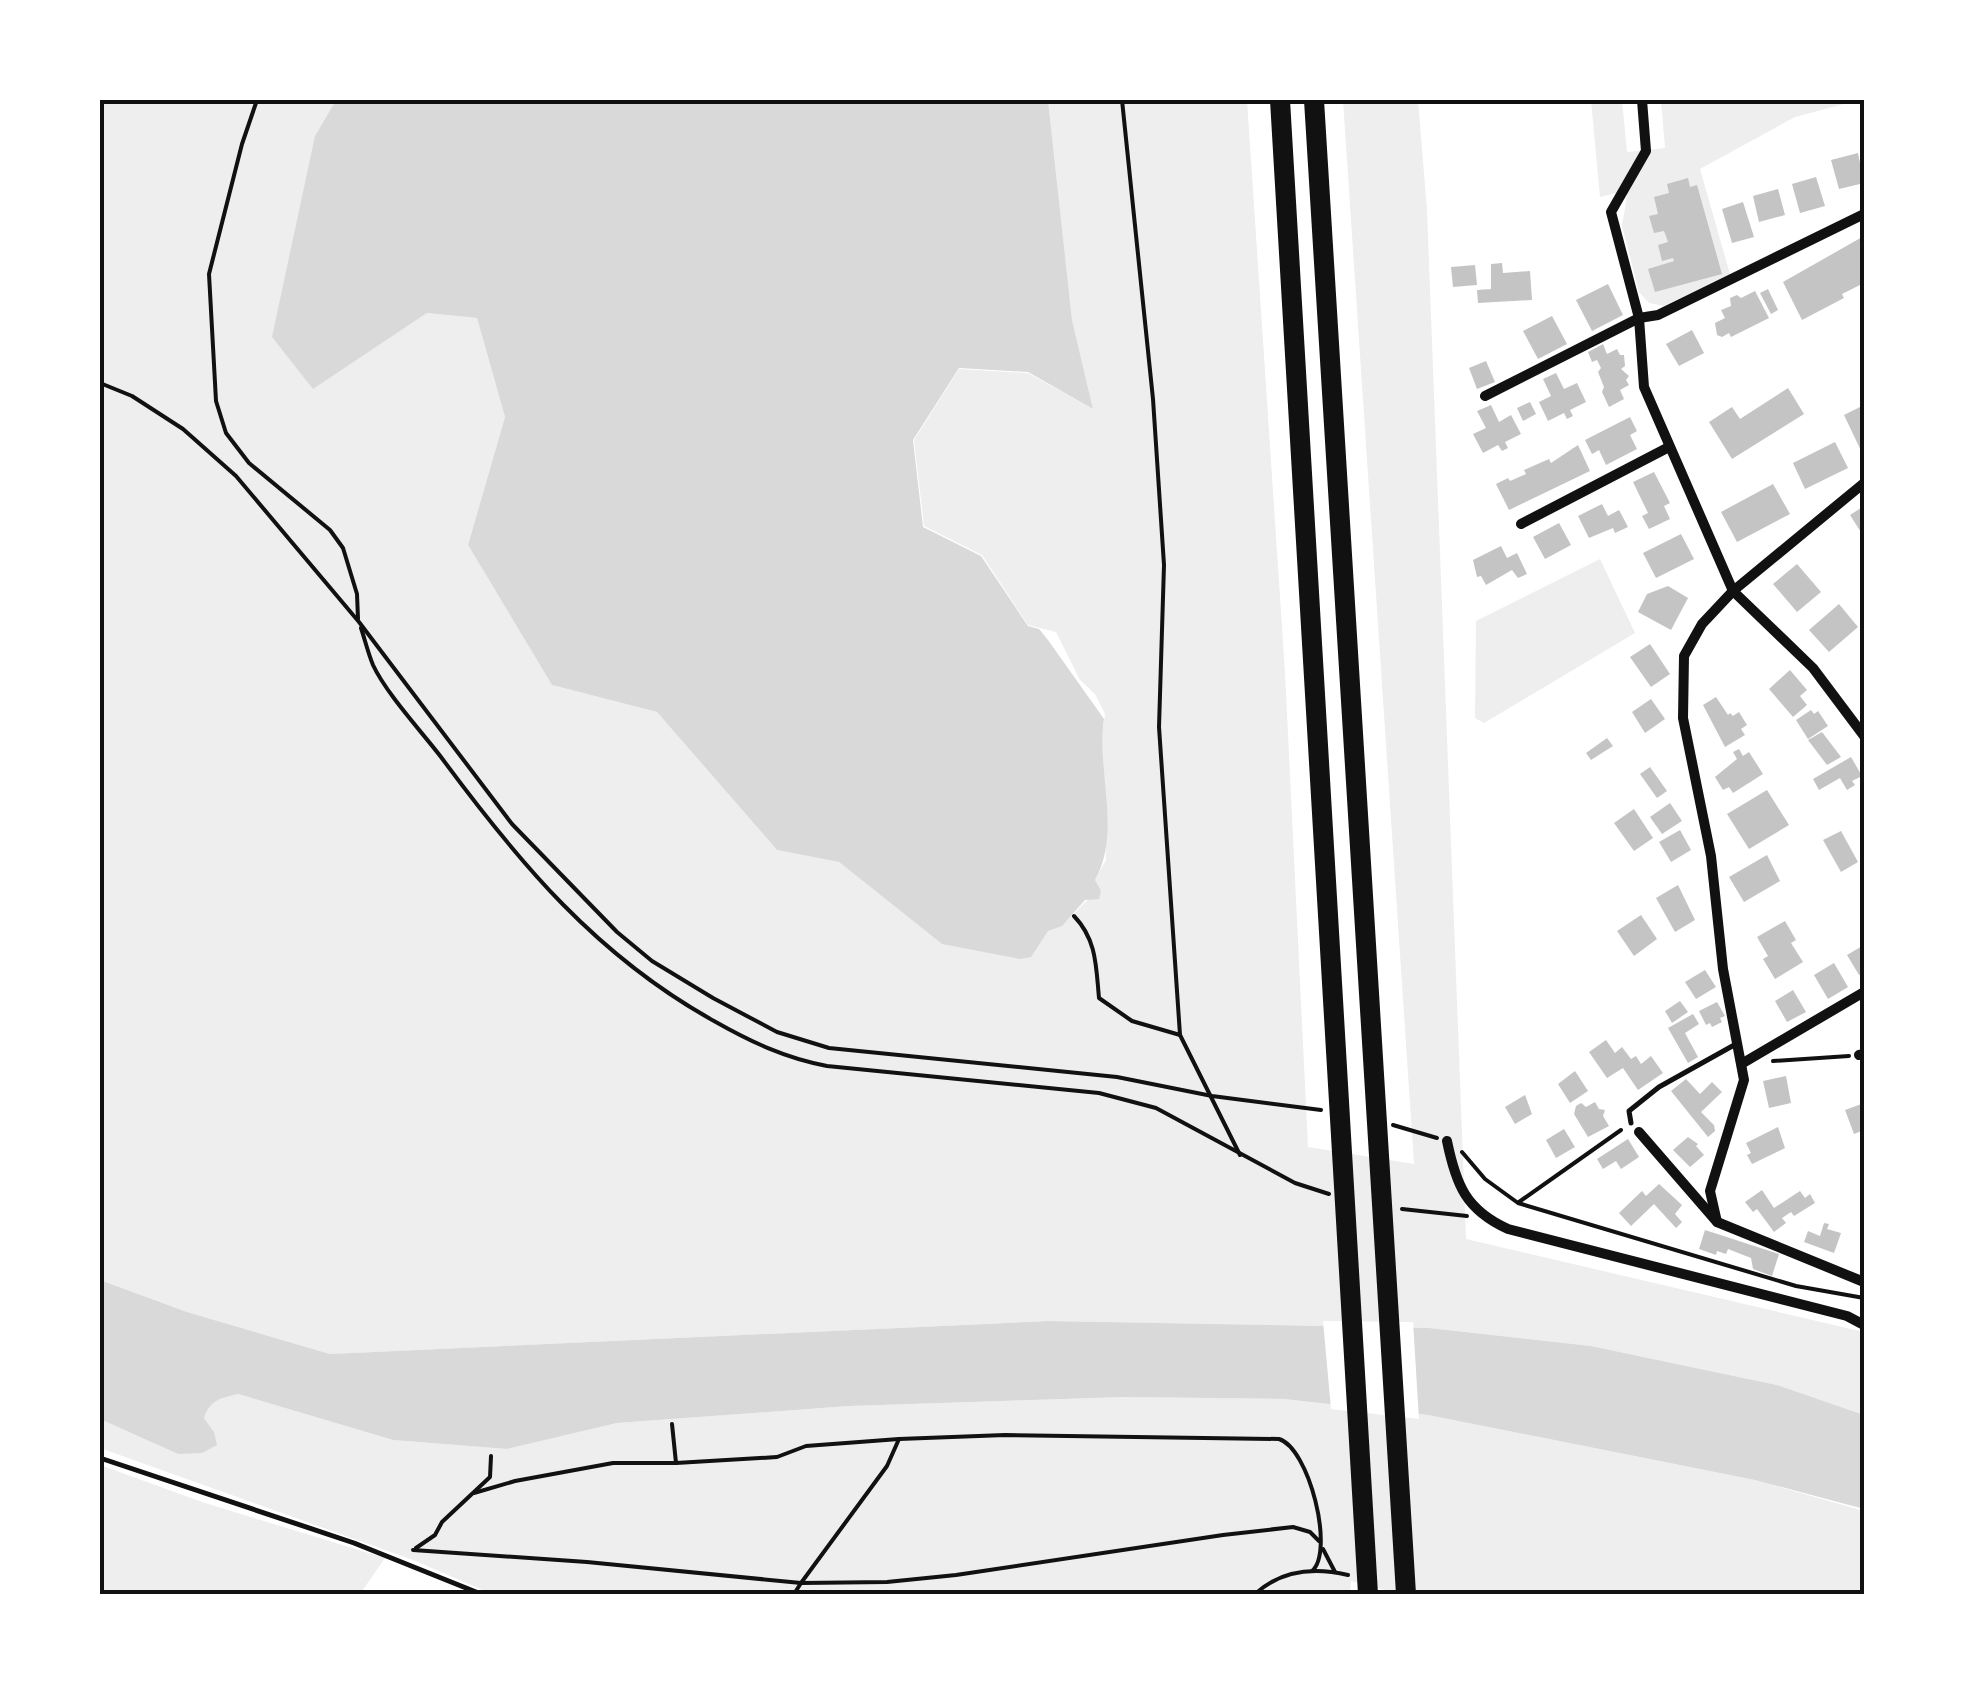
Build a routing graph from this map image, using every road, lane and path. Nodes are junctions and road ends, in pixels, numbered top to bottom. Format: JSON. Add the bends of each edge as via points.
{"nodes":[{"id":1,"x":257,"y":100,"type":"edge"},
{"id":2,"x":1122,"y":100,"type":"edge"},
{"id":3,"x":1280,"y":100,"type":"edge"},
{"id":4,"x":1314,"y":100,"type":"edge"},
{"id":5,"x":1642,"y":100,"type":"edge"},
{"id":6,"x":1864,"y":214,"type":"edge"},
{"id":7,"x":1639,"y":318,"type":"junction"},
{"id":8,"x":100,"y":382,"type":"edge"},
{"id":9,"x":1485,"y":396,"type":"dead end"},
{"id":10,"x":1669,"y":447,"type":"junction"},
{"id":11,"x":1864,"y":483,"type":"edge"},
{"id":12,"x":1521,"y":524,"type":"dead end"},
{"id":13,"x":1733,"y":591,"type":"junction"},
{"id":14,"x":358,"y":622,"type":"junction"},
{"id":15,"x":1864,"y":736,"type":"edge"},
{"id":16,"x":1074,"y":916,"type":"dead end"},
{"id":17,"x":1864,"y":992,"type":"edge"},
{"id":18,"x":1180,"y":1035,"type":"junction"},
{"id":19,"x":1739,"y":1043,"type":"junction"},
{"id":20,"x":1861,"y":1054,"type":"edge"},
{"id":21,"x":1743,"y":1063,"type":"junction"},
{"id":22,"x":1212,"y":1096,"type":"junction"},
{"id":23,"x":1300,"y":1105,"type":"dead end"},
{"id":24,"x":1401,"y":1127,"type":"dead end"},
{"id":25,"x":1635,"y":1127,"type":"junction"},
{"id":26,"x":1447,"y":1141,"type":"junction"},
{"id":27,"x":1240,"y":1155,"type":"junction"},
{"id":28,"x":1331,"y":1195,"type":"dead end"},
{"id":29,"x":1518,"y":1203,"type":"junction"},
{"id":30,"x":1402,"y":1209,"type":"dead end"},
{"id":31,"x":1484,"y":1218,"type":"junction"},
{"id":32,"x":1718,"y":1222,"type":"junction"},
{"id":33,"x":1864,"y":1282,"type":"edge"},
{"id":34,"x":1864,"y":1298,"type":"edge"},
{"id":35,"x":1864,"y":1325,"type":"edge"},
{"id":36,"x":672,"y":1424,"type":"dead end"},
{"id":37,"x":899,"y":1439,"type":"junction"},
{"id":38,"x":491,"y":1456,"type":"dead end"},
{"id":39,"x":100,"y":1458,"type":"edge"},
{"id":40,"x":676,"y":1463,"type":"junction"},
{"id":41,"x":474,"y":1493,"type":"junction"},
{"id":42,"x":1322,"y":1546,"type":"junction"},
{"id":43,"x":414,"y":1550,"type":"junction"},
{"id":44,"x":395,"y":1559,"type":"junction"},
{"id":45,"x":1312,"y":1571,"type":"junction"},
{"id":46,"x":1335,"y":1572,"type":"junction"},
{"id":47,"x":1354,"y":1576,"type":"dead end"},
{"id":48,"x":801,"y":1583,"type":"junction"},
{"id":49,"x":481,"y":1594,"type":"edge"},
{"id":50,"x":794,"y":1594,"type":"edge"},
{"id":51,"x":1255,"y":1594,"type":"edge"},
{"id":52,"x":1368,"y":1594,"type":"edge"},
{"id":53,"x":1406,"y":1594,"type":"edge"}],
"edges":[{"from":1,"to":14,"type":"path","via":[[209,274],[216,401],[226,434],[248,462],[343,548],[358,594]]},
{"from":2,"to":18,"type":"path","via":[[1164,565],[1158,728]]},
{"from":3,"to":52,"type":"highway"},
{"from":4,"to":53,"type":"highway"},
{"from":5,"to":7,"type":"street","via":[[1646,151],[1612,212]]},
{"from":6,"to":7,"type":"street","via":[[1658,316]]},
{"from":7,"to":9,"type":"street"},
{"from":7,"to":10,"type":"street","via":[[1644,387]]},
{"from":8,"to":14,"type":"path","via":[[183,429],[236,476]]},
{"from":10,"to":12,"type":"street"},
{"from":10,"to":13,"type":"street"},
{"from":11,"to":13,"type":"street"},
{"from":13,"to":15,"type":"street","via":[[1813,668]]},
{"from":13,"to":19,"type":"street","via":[[1684,656],[1683,718]]},
{"from":14,"to":22,"type":"path","via":[[512,824],[617,932],[713,998],[777,1032],[828,1048],[1117,1077]]},
{"from":14,"to":27,"type":"path","via":[[374,667],[472,800],[603,946],[665,994],[795,1060],[1099,1092],[1156,1108]]},
{"from":16,"to":18,"type":"path","via":[[1094,946],[1099,998],[1132,1021]]},
{"from":17,"to":21,"type":"street"},
{"from":18,"to":22,"type":"path"},
{"from":19,"to":21,"type":"street"},
{"from":19,"to":25,"type":"lane","via":[[1629,1111]]},
{"from":20,"to":21,"type":"path"},
{"from":21,"to":32,"type":"street","via":[[1744,1080],[1710,1190]]},
{"from":22,"to":23,"type":"path"},
{"from":22,"to":27,"type":"path"},
{"from":24,"to":26,"type":"path"},
{"from":25,"to":29,"type":"path"},
{"from":25,"to":32,"type":"street"},
{"from":26,"to":29,"type":"path"},
{"from":26,"to":31,"type":"street","via":[[1453,1172]]},
{"from":27,"to":28,"type":"path"},
{"from":29,"to":34,"type":"path","via":[[1796,1286]]},
{"from":30,"to":31,"type":"path"},
{"from":31,"to":35,"type":"street"},
{"from":32,"to":33,"type":"street"},
{"from":36,"to":40,"type":"path"},
{"from":37,"to":40,"type":"path"},
{"from":37,"to":42,"type":"path","via":[[1279,1439],[1289,1442],[1304,1465]]},
{"from":37,"to":48,"type":"path","via":[[888,1466]]},
{"from":38,"to":41,"type":"path","via":[[490,1478]]},
{"from":39,"to":44,"type":"lane"},
{"from":40,"to":41,"type":"path","via":[[613,1463]]},
{"from":41,"to":43,"type":"path"},
{"from":42,"to":45,"type":"path"},
{"from":42,"to":46,"type":"path"},
{"from":42,"to":48,"type":"path","via":[[1310,1532],[1293,1527],[956,1576]]},
{"from":43,"to":44,"type":"path"},
{"from":43,"to":48,"type":"path"},
{"from":44,"to":49,"type":"lane"},
{"from":45,"to":46,"type":"path"},
{"from":45,"to":51,"type":"path","via":[[1276,1579]]},
{"from":46,"to":47,"type":"path"},
{"from":48,"to":50,"type":"path"}]}
